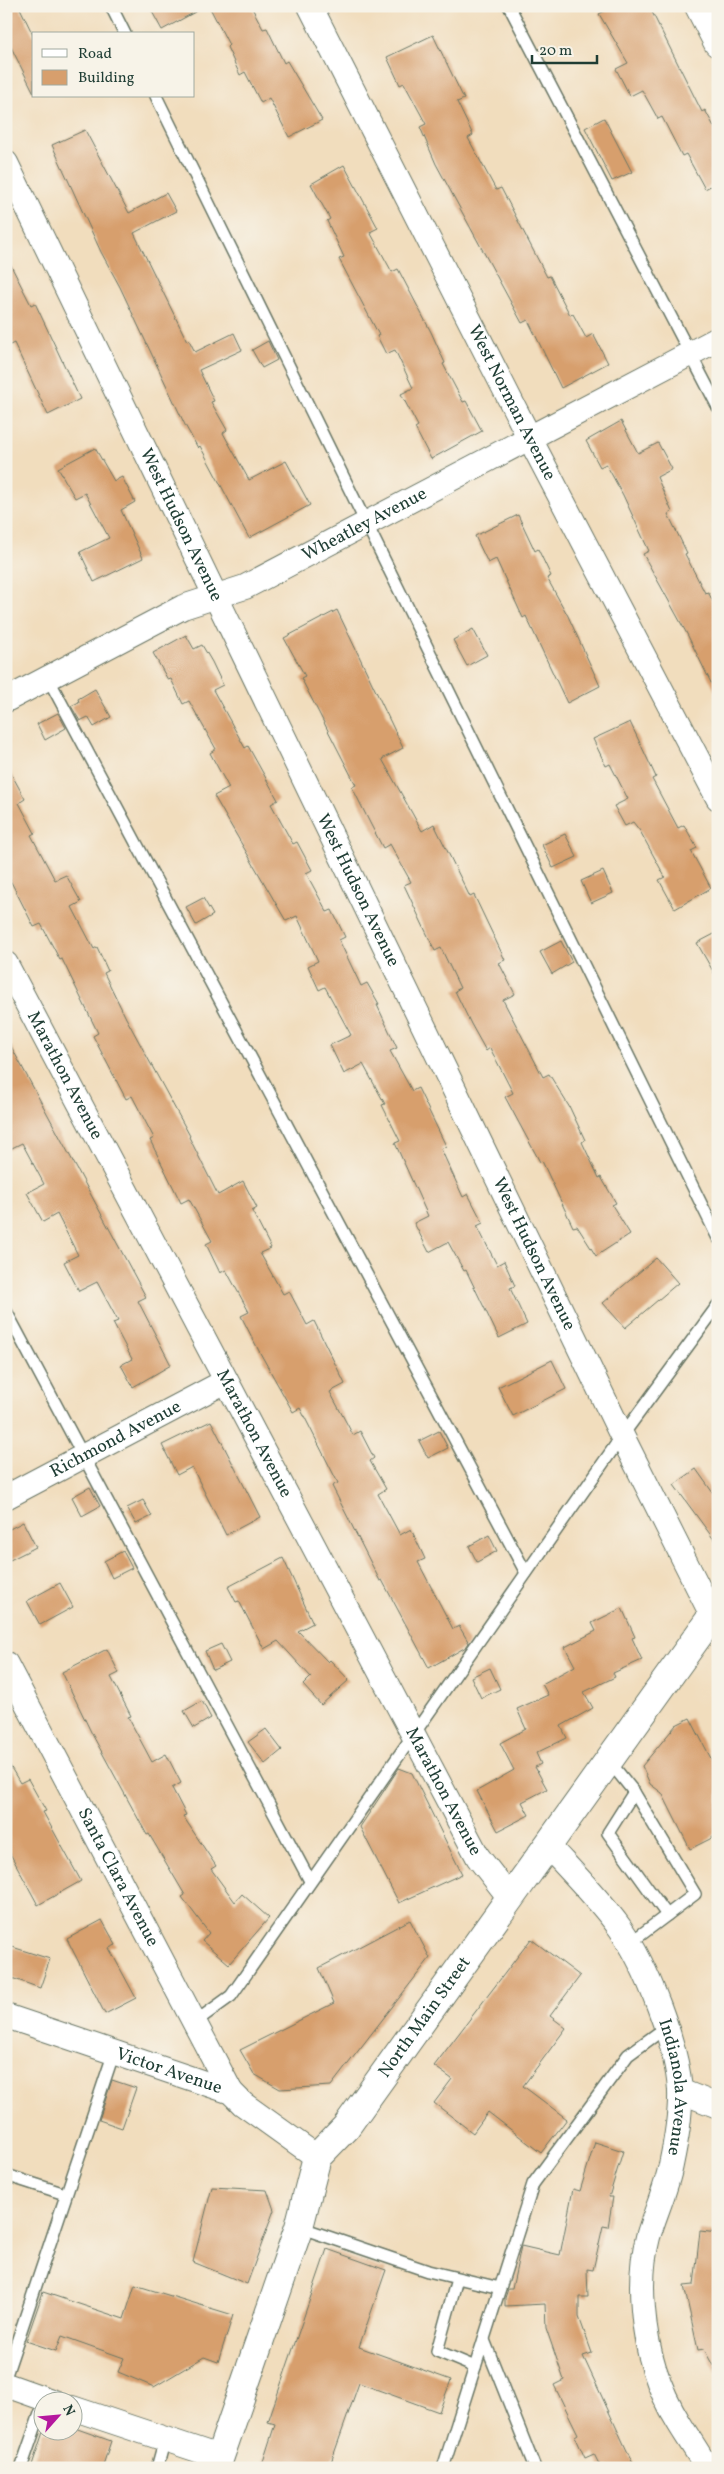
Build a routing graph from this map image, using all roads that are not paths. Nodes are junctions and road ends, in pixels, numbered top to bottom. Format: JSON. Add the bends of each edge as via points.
{"nodes":[{"id":1,"x":112,"y":6,"type":"edge"},
{"id":2,"x":310,"y":6,"type":"edge"},
{"id":3,"x":509,"y":6,"type":"edge"},
{"id":4,"x":702,"y":8,"type":"edge"},
{"id":5,"x":124,"y":32,"type":"edge"},
{"id":6,"x":718,"y":43,"type":"edge"},
{"id":7,"x":157,"y":98,"type":"edge"},
{"id":8,"x":6,"y":163,"type":"edge"},
{"id":9,"x":718,"y":339,"type":"edge"},
{"id":10,"x":690,"y":353,"type":"junction"},
{"id":11,"x":718,"y":407,"type":"edge"},
{"id":12,"x":529,"y":437,"type":"junction"},
{"id":13,"x":366,"y":523,"type":"junction"},
{"id":14,"x":216,"y":595,"type":"junction"},
{"id":15,"x":48,"y":678,"type":"junction"},
{"id":16,"x":6,"y":700,"type":"edge"},
{"id":17,"x":718,"y":798,"type":"edge"},
{"id":18,"x":6,"y":964,"type":"edge"},
{"id":19,"x":718,"y":1238,"type":"edge"},
{"id":20,"x":718,"y":1305,"type":"edge"},
{"id":21,"x":6,"y":1311,"type":"edge"},
{"id":22,"x":226,"y":1381,"type":"junction"},
{"id":23,"x":622,"y":1436,"type":"junction"},
{"id":24,"x":84,"y":1456,"type":"junction"},
{"id":25,"x":6,"y":1497,"type":"edge"},
{"id":26,"x":526,"y":1573,"type":"junction"},
{"id":27,"x":715,"y":1612,"type":"edge"},
{"id":28,"x":6,"y":1664,"type":"edge"},
{"id":29,"x":413,"y":1734,"type":"junction"},
{"id":30,"x":609,"y":1760,"type":"junction"},
{"id":31,"x":634,"y":1792,"type":"junction"},
{"id":32,"x":548,"y":1846,"type":"junction"},
{"id":33,"x":310,"y":1881,"type":"junction"},
{"id":34,"x":510,"y":1898,"type":"junction"},
{"id":35,"x":667,"y":1915,"type":"junction"},
{"id":36,"x":630,"y":1944,"type":"junction"},
{"id":37,"x":6,"y":2016,"type":"edge"},
{"id":38,"x":195,"y":2022,"type":"junction"},
{"id":39,"x":665,"y":2028,"type":"junction"},
{"id":40,"x":114,"y":2052,"type":"junction"},
{"id":41,"x":680,"y":2091,"type":"junction"},
{"id":42,"x":230,"y":2092,"type":"junction"},
{"id":43,"x":718,"y":2106,"type":"edge"},
{"id":44,"x":317,"y":2157,"type":"junction"},
{"id":45,"x":6,"y":2175,"type":"edge"},
{"id":46,"x":65,"y":2194,"type":"junction"},
{"id":47,"x":300,"y":2227,"type":"junction"},
{"id":48,"x":457,"y":2279,"type":"junction"},
{"id":49,"x":500,"y":2288,"type":"junction"},
{"id":50,"x":484,"y":2340,"type":"junction"},
{"id":51,"x":475,"y":2367,"type":"junction"},
{"id":52,"x":6,"y":2375,"type":"edge"},
{"id":53,"x":6,"y":2385,"type":"edge"},
{"id":54,"x":32,"y":2396,"type":"edge"},
{"id":55,"x":82,"y":2411,"type":"edge"},
{"id":56,"x":165,"y":2439,"type":"junction"},
{"id":57,"x":32,"y":2440,"type":"edge"},
{"id":58,"x":218,"y":2462,"type":"edge"},
{"id":59,"x":21,"y":2468,"type":"edge"},
{"id":60,"x":156,"y":2468,"type":"edge"},
{"id":61,"x":443,"y":2468,"type":"edge"},
{"id":62,"x":535,"y":2468,"type":"edge"},
{"id":63,"x":707,"y":2468,"type":"edge"}],
"edges":[{"from":1,"to":5,"type":"lane"},
{"from":2,"to":12,"type":"street","name":"West Norman Avenue"},
{"from":3,"to":10,"type":"lane"},
{"from":4,"to":6,"type":"main road"},
{"from":7,"to":13,"type":"lane"},
{"from":8,"to":14,"type":"street","name":"West Hudson Avenue"},
{"from":9,"to":10,"type":"street","name":"Wheatley Avenue"},
{"from":10,"to":11,"type":"lane"},
{"from":10,"to":12,"type":"street","name":"Wheatley Avenue"},
{"from":12,"to":13,"type":"street","name":"Wheatley Avenue"},
{"from":12,"to":17,"type":"street","name":"West Norman Avenue"},
{"from":13,"to":14,"type":"street","name":"Wheatley Avenue","via":[[245,587]]},
{"from":13,"to":19,"type":"lane"},
{"from":14,"to":15,"type":"street","name":"Wheatley Avenue","via":[[183,607]]},
{"from":14,"to":23,"type":"street","name":"West Hudson Avenue"},
{"from":15,"to":16,"type":"street","name":"Wheatley Avenue"},
{"from":15,"to":26,"type":"lane"},
{"from":18,"to":22,"type":"street","name":"Marathon Avenue"},
{"from":20,"to":23,"type":"lane"},
{"from":21,"to":24,"type":"lane"},
{"from":22,"to":24,"type":"street","name":"Richmond Avenue"},
{"from":22,"to":29,"type":"street","name":"Marathon Avenue"},
{"from":23,"to":26,"type":"lane"},
{"from":23,"to":27,"type":"street","name":"West Hudson Avenue"},
{"from":24,"to":25,"type":"street","name":"Richmond Avenue"},
{"from":24,"to":33,"type":"lane"},
{"from":26,"to":29,"type":"lane"},
{"from":27,"to":30,"type":"main road","name":"North Main Street"},
{"from":28,"to":38,"type":"street","name":"Santa Clara Avenue"},
{"from":29,"to":33,"type":"lane"},
{"from":29,"to":34,"type":"street","name":"Marathon Avenue","via":[[478,1857]]},
{"from":30,"to":31,"type":"lane"},
{"from":30,"to":32,"type":"main road","name":"North Main Street"},
{"from":31,"to":35,"type":"lane","via":[[608,1833]]},
{"from":31,"to":35,"type":"lane","via":[[696,1894]]},
{"from":32,"to":34,"type":"main road","name":"North Main Street"},
{"from":32,"to":36,"type":"street","name":"Indianola Avenue","via":[[599,1901]]},
{"from":33,"to":38,"type":"lane","via":[[231,1996]]},
{"from":34,"to":44,"type":"main road","name":"North Main Street","via":[[346,2127]]},
{"from":35,"to":36,"type":"lane"},
{"from":36,"to":39,"type":"street","name":"Indianola Avenue","via":[[653,1990]]},
{"from":37,"to":40,"type":"street","name":"Victor Avenue"},
{"from":38,"to":42,"type":"street","name":"Santa Clara Avenue"},
{"from":39,"to":41,"type":"street","name":"Indianola Avenue"},
{"from":39,"to":49,"type":"lane","via":[[628,2055],[533,2184]]},
{"from":40,"to":42,"type":"street","name":"Victor Avenue"},
{"from":40,"to":46,"type":"lane"},
{"from":41,"to":43,"type":"street"},
{"from":41,"to":63,"type":"street","name":"Indianola Avenue","via":[[671,2168],[648,2238],[642,2308],[659,2385]]},
{"from":42,"to":44,"type":"street","name":"Victor Avenue"},
{"from":44,"to":47,"type":"main road"},
{"from":45,"to":46,"type":"lane"},
{"from":46,"to":52,"type":"lane"},
{"from":47,"to":48,"type":"lane"},
{"from":47,"to":58,"type":"main road"},
{"from":48,"to":49,"type":"lane"},
{"from":48,"to":51,"type":"lane","via":[[437,2351]]},
{"from":49,"to":50,"type":"lane"},
{"from":50,"to":51,"type":"lane"},
{"from":50,"to":62,"type":"lane"},
{"from":51,"to":61,"type":"lane"},
{"from":53,"to":54,"type":"street"},
{"from":55,"to":56,"type":"street"},
{"from":56,"to":58,"type":"street"},
{"from":56,"to":60,"type":"lane"},
{"from":57,"to":59,"type":"lane"}]}
